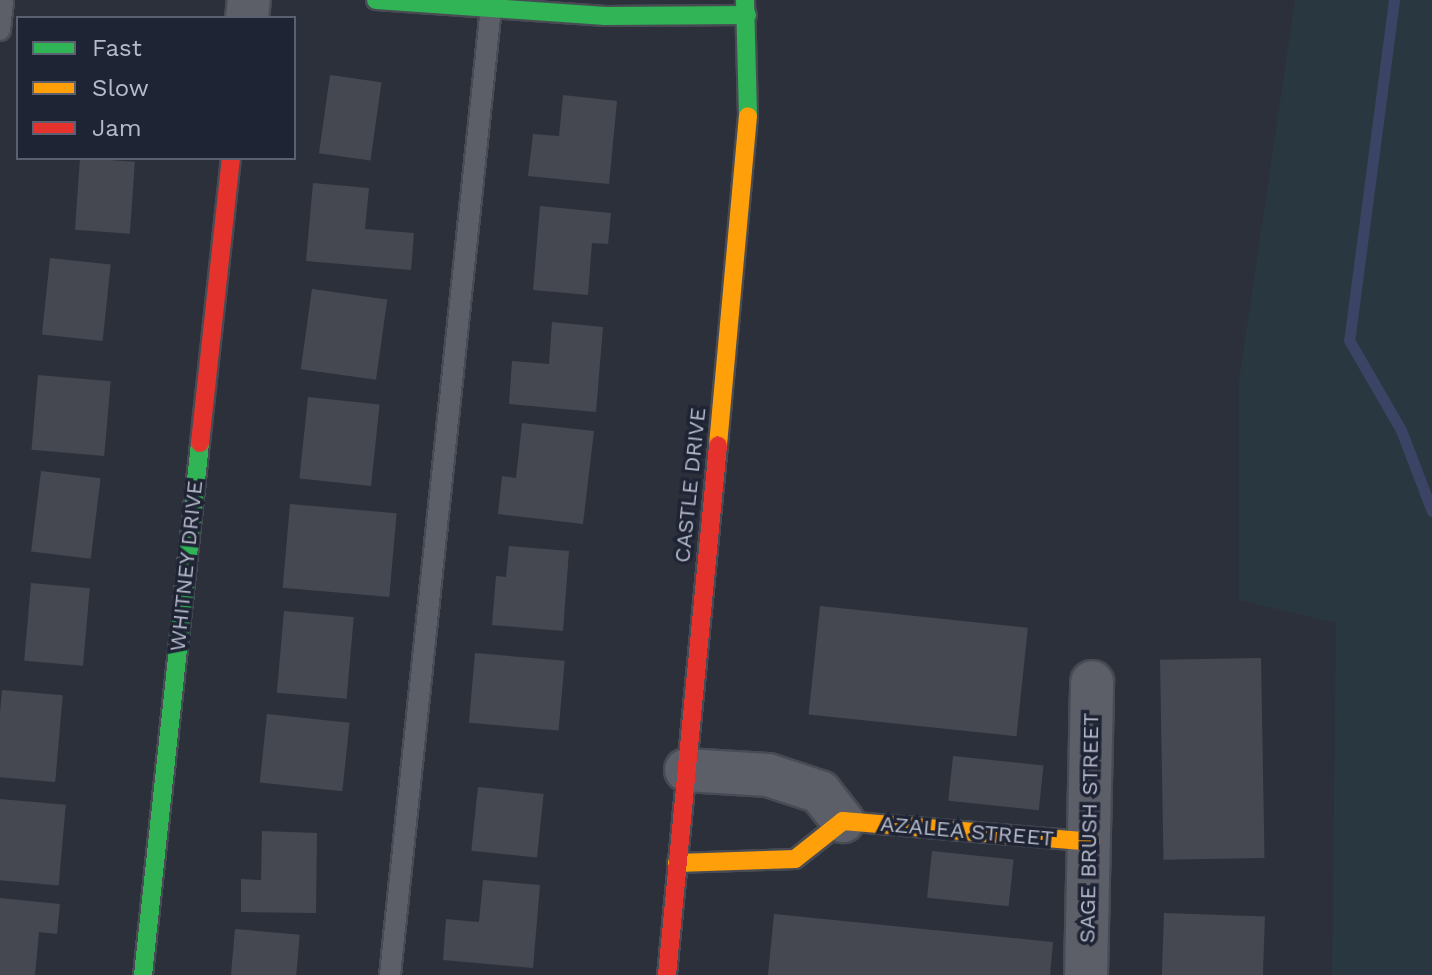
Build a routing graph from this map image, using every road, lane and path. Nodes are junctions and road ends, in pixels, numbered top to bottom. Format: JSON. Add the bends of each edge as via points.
{"nodes":[{"id":1,"x":3,"y":0,"type":"edge"},
{"id":2,"x":376,"y":0,"type":"edge"},
{"id":3,"x":746,"y":7,"type":"edge"},
{"id":4,"x":491,"y":8,"type":"junction"},
{"id":5,"x":0,"y":30,"type":"edge"},
{"id":6,"x":231,"y":160,"type":"edge"},
{"id":7,"x":1092,"y":682,"type":"dead end"},
{"id":8,"x":686,"y":770,"type":"junction"},
{"id":9,"x":843,"y":821,"type":"junction"},
{"id":10,"x":1091,"y":842,"type":"junction"},
{"id":11,"x":677,"y":863,"type":"junction"},
{"id":12,"x":143,"y":975,"type":"edge"},
{"id":13,"x":390,"y":975,"type":"edge"},
{"id":14,"x":667,"y":975,"type":"edge"},
{"id":15,"x":1086,"y":975,"type":"edge"}],
"edges":[{"from":1,"to":5,"type":"lane"},
{"from":2,"to":4,"type":"street"},
{"from":3,"to":4,"type":"street"},
{"from":3,"to":8,"type":"street","name":"CASTLE DRIVE","via":[[748,138]]},
{"from":4,"to":13,"type":"lane"},
{"from":6,"to":12,"type":"street","name":"WHITNEY DRIVE"},
{"from":7,"to":10,"type":"street","name":"SAGE BRUSH STREET"},
{"from":8,"to":9,"type":"street","via":[[768,775],[820,792]]},
{"from":8,"to":11,"type":"street","name":"CASTLE DRIVE"},
{"from":9,"to":10,"type":"street","name":"AZALEA STREET"},
{"from":9,"to":11,"type":"street","via":[[795,859]]},
{"from":10,"to":15,"type":"street","name":"SAGE BRUSH STREET"},
{"from":11,"to":14,"type":"street","name":"CASTLE DRIVE"}]}
